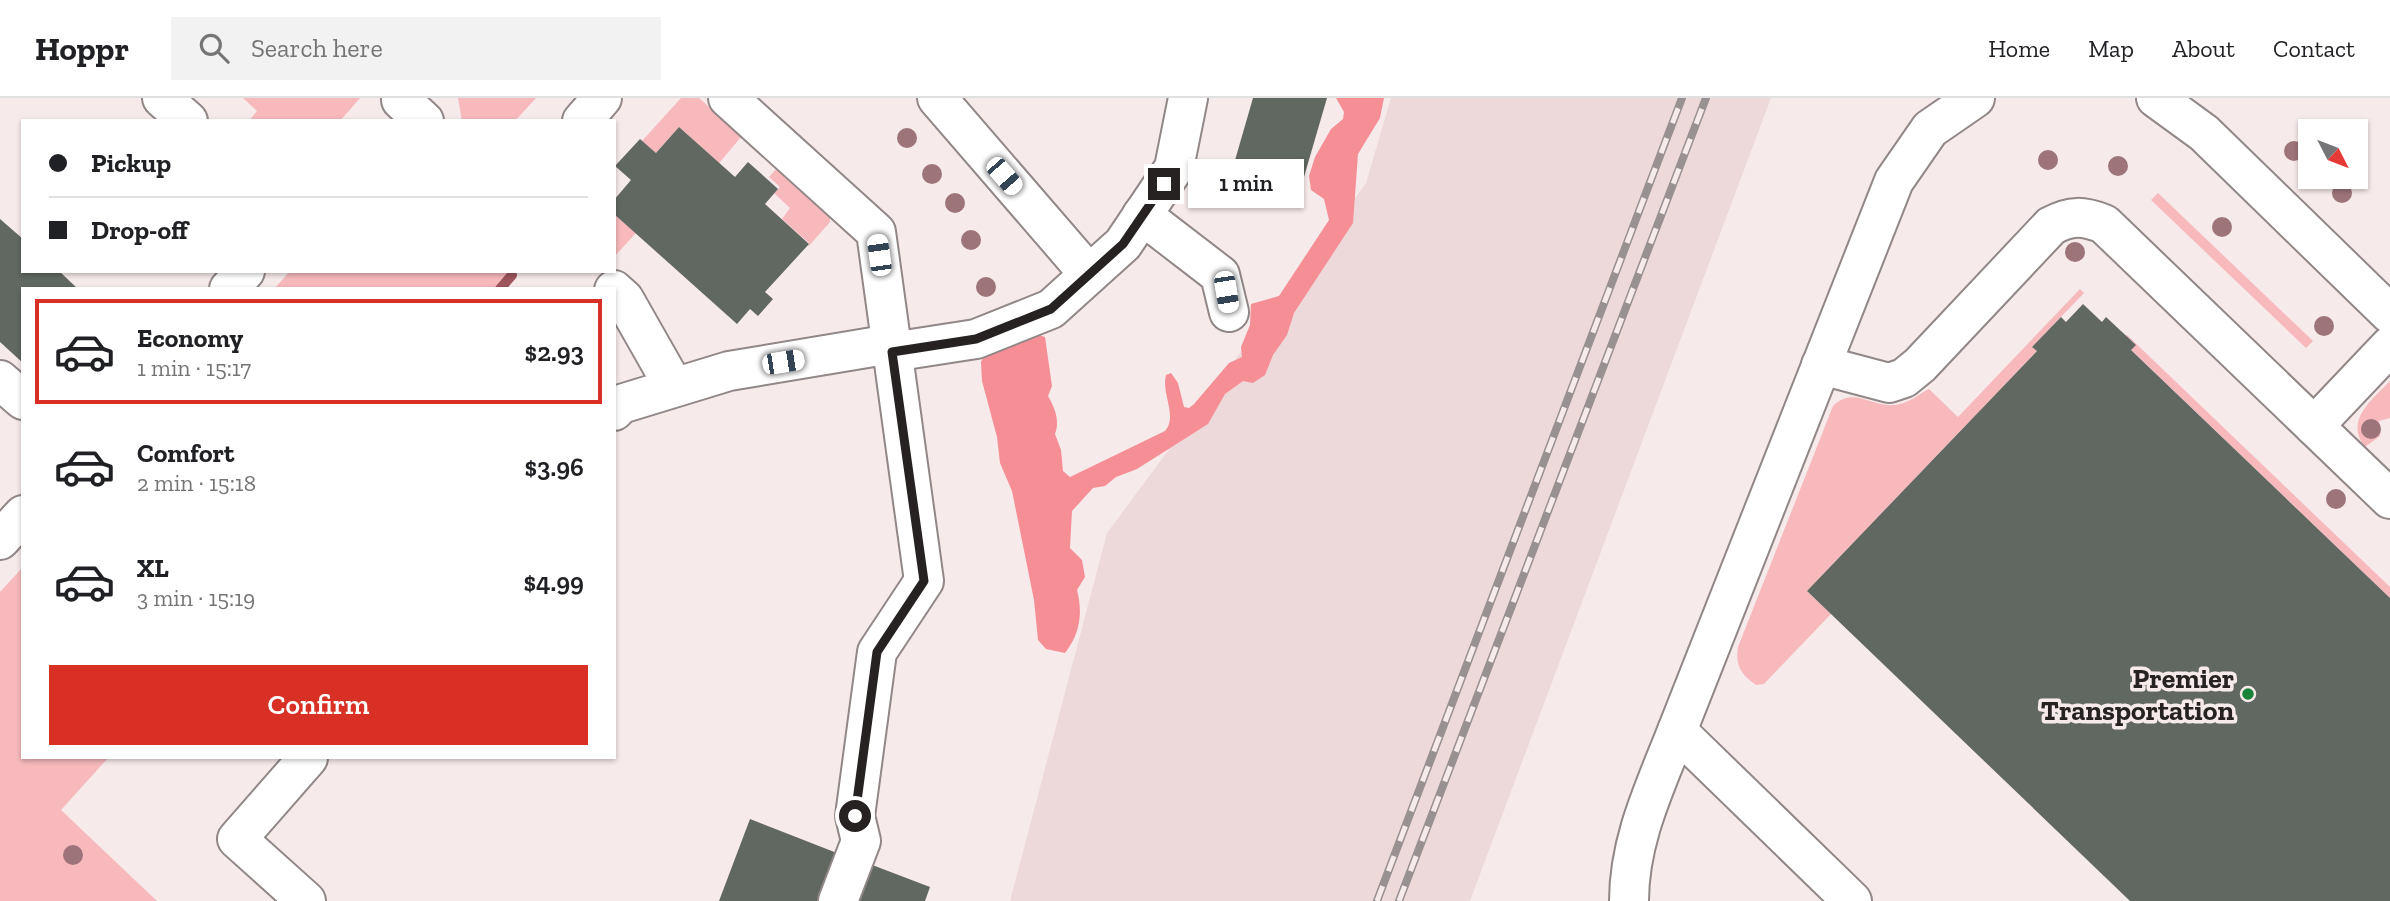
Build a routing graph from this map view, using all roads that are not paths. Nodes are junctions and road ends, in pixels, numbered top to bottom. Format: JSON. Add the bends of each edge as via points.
{"nodes":[{"id":1,"x":162,"y":98,"type":"edge"},
{"id":2,"x":602,"y":98,"type":"edge"},
{"id":3,"x":728,"y":98,"type":"edge"},
{"id":4,"x":937,"y":98,"type":"edge"},
{"id":5,"x":1188,"y":98,"type":"edge"},
{"id":6,"x":1975,"y":98,"type":"edge"},
{"id":7,"x":2156,"y":98,"type":"edge"},
{"id":8,"x":186,"y":119,"type":"edge"},
{"id":9,"x":584,"y":119,"type":"edge"},
{"id":10,"x":1142,"y":215,"type":"junction"},
{"id":11,"x":243,"y":273,"type":"edge"},
{"id":12,"x":596,"y":273,"type":"edge"},
{"id":13,"x":1089,"y":274,"type":"junction"},
{"id":14,"x":231,"y":287,"type":"edge"},
{"id":15,"x":612,"y":287,"type":"edge"},
{"id":16,"x":616,"y":291,"type":"edge"},
{"id":17,"x":1229,"y":312,"type":"dead end"},
{"id":18,"x":2390,"y":314,"type":"edge"},
{"id":19,"x":2390,"y":346,"type":"edge"},
{"id":20,"x":892,"y":348,"type":"junction"},
{"id":21,"x":1821,"y":365,"type":"junction"},
{"id":22,"x":0,"y":380,"type":"edge"},
{"id":23,"x":674,"y":387,"type":"junction"},
{"id":24,"x":21,"y":398,"type":"edge"},
{"id":25,"x":616,"y":409,"type":"edge"},
{"id":26,"x":2314,"y":426,"type":"junction"},
{"id":27,"x":2390,"y":499,"type":"edge"},
{"id":28,"x":21,"y":517,"type":"edge"},
{"id":29,"x":0,"y":540,"type":"edge"},
{"id":30,"x":1677,"y":731,"type":"junction"},
{"id":31,"x":308,"y":759,"type":"edge"},
{"id":32,"x":306,"y":901,"type":"edge"},
{"id":33,"x":838,"y":901,"type":"edge"},
{"id":34,"x":1629,"y":901,"type":"edge"},
{"id":35,"x":1852,"y":901,"type":"edge"}],
"edges":[{"from":1,"to":8,"type":"street"},
{"from":2,"to":9,"type":"street"},
{"from":3,"to":20,"type":"street","via":[[876,232]]},
{"from":4,"to":13,"type":"street"},
{"from":5,"to":10,"type":"street","via":[[1174,168]]},
{"from":6,"to":21,"type":"street","via":[[1930,130],[1894,181]]},
{"from":7,"to":18,"type":"street","via":[[2204,133]]},
{"from":10,"to":13,"type":"street","via":[[1123,244]]},
{"from":10,"to":17,"type":"street","via":[[1220,275]]},
{"from":11,"to":14,"type":"street"},
{"from":12,"to":15,"type":"street"},
{"from":13,"to":20,"type":"street","via":[[1051,309],[976,339]]},
{"from":16,"to":23,"type":"street"},
{"from":19,"to":26,"type":"street"},
{"from":20,"to":23,"type":"street","via":[[729,370]]},
{"from":20,"to":33,"type":"street","via":[[924,581],[877,652],[855,816],[861,841]]},
{"from":21,"to":26,"type":"street","via":[[1889,383],[1904,378],[2051,226],[2067,217],[2085,217],[2104,224]]},
{"from":21,"to":30,"type":"street"},
{"from":22,"to":24,"type":"street"},
{"from":23,"to":25,"type":"street"},
{"from":26,"to":27,"type":"street"},
{"from":28,"to":29,"type":"street"},
{"from":30,"to":34,"type":"street","via":[[1637,835]]},
{"from":30,"to":35,"type":"street"},
{"from":31,"to":32,"type":"street","via":[[237,839]]}]}
